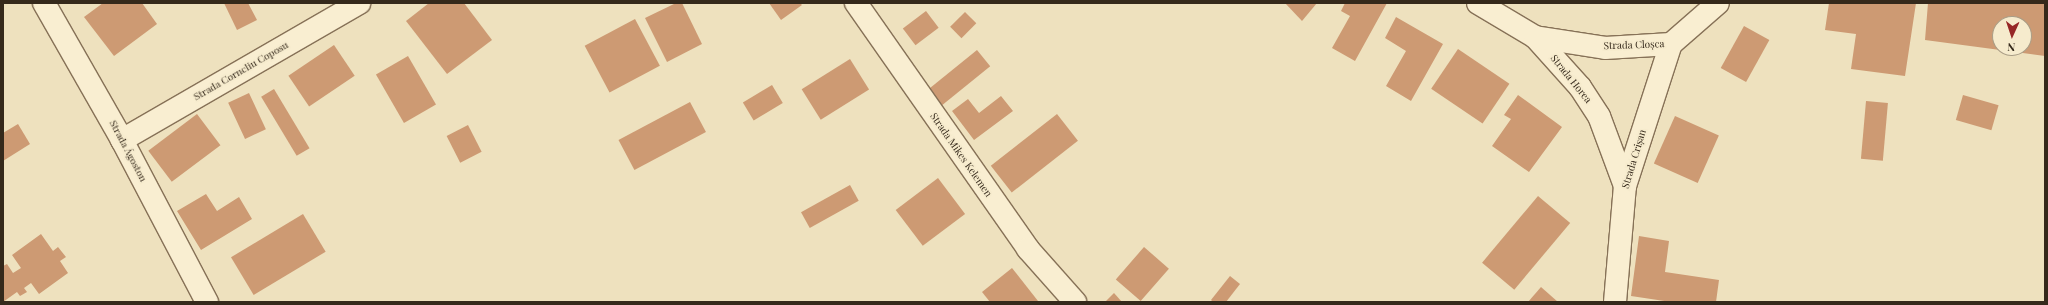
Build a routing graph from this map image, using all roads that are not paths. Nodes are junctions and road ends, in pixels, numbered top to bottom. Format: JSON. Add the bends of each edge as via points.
{"nodes":[{"id":1,"x":44,"y":3,"type":"edge"},
{"id":2,"x":359,"y":3,"type":"edge"},
{"id":3,"x":856,"y":3,"type":"edge"},
{"id":4,"x":1478,"y":3,"type":"edge"},
{"id":5,"x":1718,"y":3,"type":"edge"},
{"id":6,"x":1535,"y":36,"type":"junction"},
{"id":7,"x":1671,"y":44,"type":"junction"},
{"id":8,"x":122,"y":140,"type":"junction"},
{"id":9,"x":1625,"y":186,"type":"junction"},
{"id":10,"x":207,"y":302,"type":"edge"},
{"id":11,"x":1075,"y":302,"type":"edge"},
{"id":12,"x":1615,"y":302,"type":"edge"}],
"edges":[{"from":1,"to":8,"type":"street","name":"Strada Ágoston"},
{"from":2,"to":8,"type":"street","name":"Strada Corneliu Coposu"},
{"from":3,"to":11,"type":"street","name":"Strada Mikes Kelemen","via":[[1028,249]]},
{"from":4,"to":6,"type":"street","name":"Strada Horea"},
{"from":5,"to":7,"type":"street","name":"Strada Cloșca"},
{"from":6,"to":7,"type":"street","name":"Strada Cloșca","via":[[1606,48]]},
{"from":6,"to":9,"type":"street","name":"Strada Horea","via":[[1580,87],[1599,116]]},
{"from":7,"to":9,"type":"street","name":"Strada Crișan"},
{"from":8,"to":10,"type":"street","name":"Strada Ágoston"},
{"from":9,"to":12,"type":"street","name":"Strada Crișan"}]}
